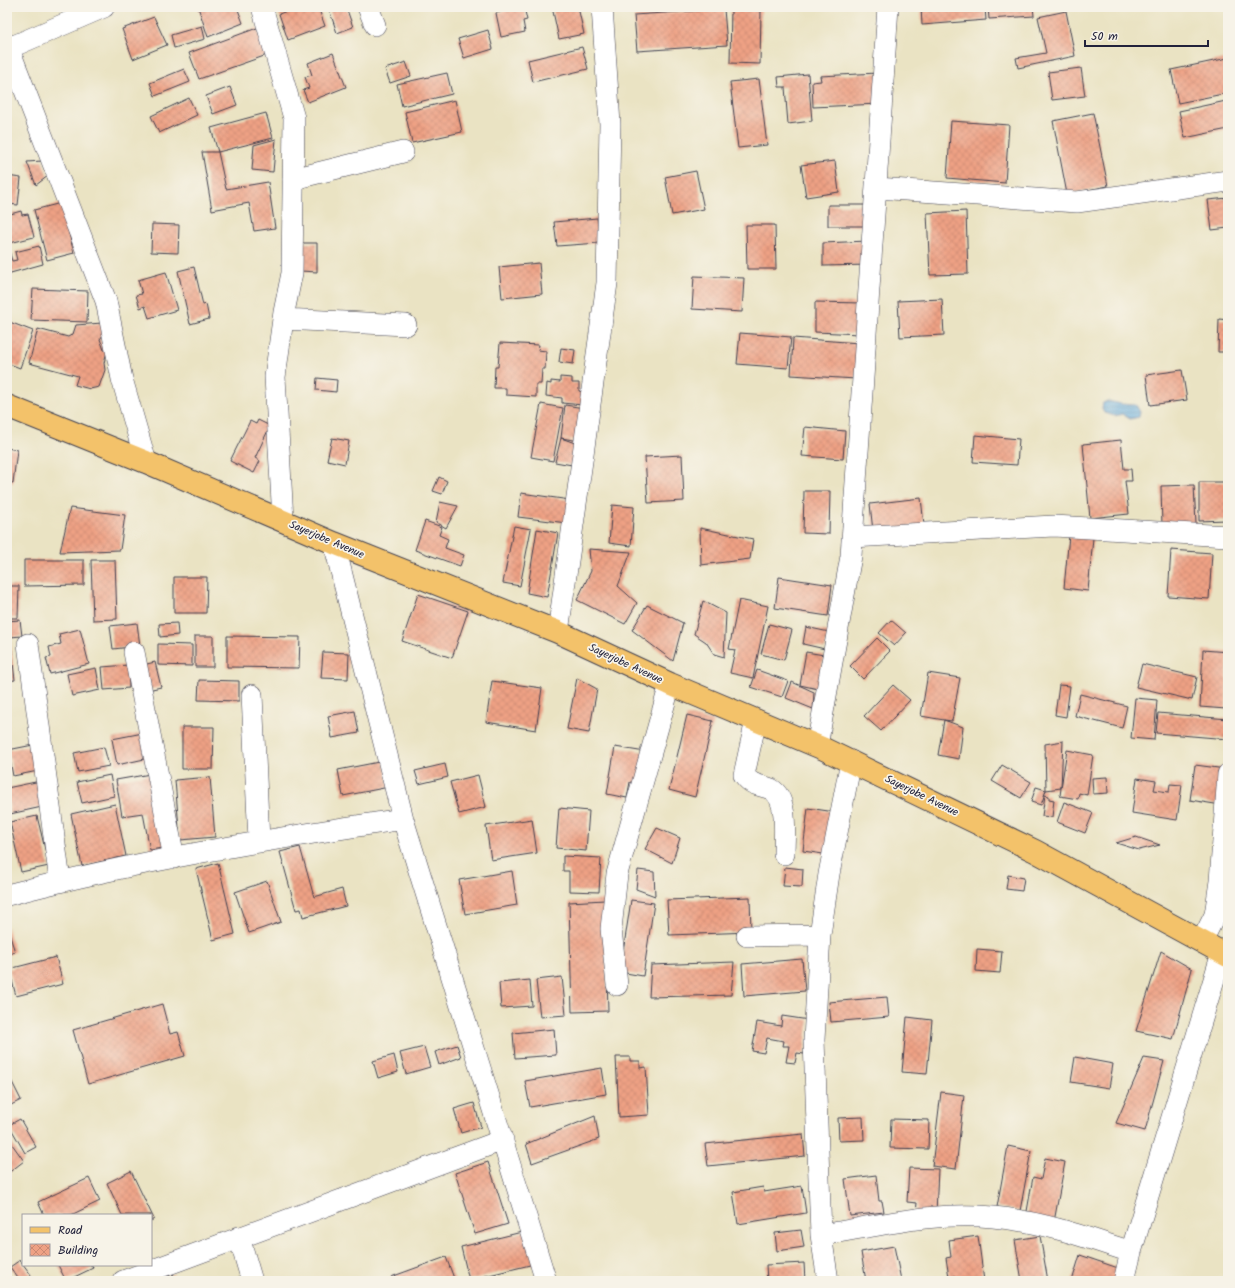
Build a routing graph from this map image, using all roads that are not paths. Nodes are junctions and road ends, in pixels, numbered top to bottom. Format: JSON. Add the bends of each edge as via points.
{"nodes":[{"id":1,"x":104,"y":7,"type":"edge"},
{"id":2,"x":262,"y":7,"type":"edge"},
{"id":3,"x":602,"y":7,"type":"edge"},
{"id":4,"x":888,"y":7,"type":"edge"},
{"id":5,"x":8,"y":46,"type":"edge"},
{"id":6,"x":404,"y":152,"type":"dead end"},
{"id":7,"x":293,"y":179,"type":"junction"},
{"id":8,"x":1228,"y":182,"type":"edge"},
{"id":9,"x":877,"y":188,"type":"junction"},
{"id":10,"x":283,"y":319,"type":"junction"},
{"id":11,"x":406,"y":325,"type":"dead end"},
{"id":12,"x":7,"y":406,"type":"edge"},
{"id":13,"x":146,"y":462,"type":"junction"},
{"id":14,"x":283,"y":520,"type":"junction"},
{"id":15,"x":1228,"y":536,"type":"edge"},
{"id":16,"x":852,"y":537,"type":"junction"},
{"id":17,"x":334,"y":543,"type":"junction"},
{"id":18,"x":558,"y":632,"type":"junction"},
{"id":19,"x":28,"y":644,"type":"dead end"},
{"id":20,"x":134,"y":652,"type":"dead end"},
{"id":21,"x":670,"y":684,"type":"junction"},
{"id":22,"x":252,"y":695,"type":"dead end"},
{"id":23,"x":756,"y":720,"type":"junction"},
{"id":24,"x":817,"y":746,"type":"junction"},
{"id":25,"x":851,"y":761,"type":"junction"},
{"id":26,"x":1228,"y":774,"type":"edge"},
{"id":27,"x":403,"y":819,"type":"junction"},
{"id":28,"x":259,"y":840,"type":"junction"},
{"id":29,"x":784,"y":854,"type":"dead end"},
{"id":30,"x":174,"y":858,"type":"junction"},
{"id":31,"x":60,"y":881,"type":"junction"},
{"id":32,"x":7,"y":895,"type":"edge"},
{"id":33,"x":1222,"y":915,"type":"edge"},
{"id":34,"x":820,"y":935,"type":"junction"},
{"id":35,"x":747,"y":936,"type":"dead end"},
{"id":36,"x":1202,"y":941,"type":"junction"},
{"id":37,"x":1225,"y":955,"type":"edge"},
{"id":38,"x":617,"y":985,"type":"dead end"},
{"id":39,"x":503,"y":1140,"type":"junction"},
{"id":40,"x":820,"y":1235,"type":"junction"},
{"id":41,"x":239,"y":1237,"type":"junction"},
{"id":42,"x":1131,"y":1252,"type":"junction"},
{"id":43,"x":123,"y":1281,"type":"edge"},
{"id":44,"x":252,"y":1281,"type":"edge"},
{"id":45,"x":546,"y":1281,"type":"edge"},
{"id":46,"x":828,"y":1281,"type":"edge"},
{"id":47,"x":1124,"y":1281,"type":"edge"}],
"edges":[{"from":1,"to":5,"type":"street"},
{"from":2,"to":7,"type":"street","via":[[294,118]]},
{"from":3,"to":18,"type":"street","via":[[610,124],[607,283]]},
{"from":4,"to":9,"type":"street"},
{"from":5,"to":13,"type":"street","via":[[106,301],[122,379]]},
{"from":6,"to":7,"type":"street"},
{"from":7,"to":10,"type":"street","via":[[292,274]]},
{"from":8,"to":9,"type":"street","via":[[1078,202]]},
{"from":9,"to":16,"type":"street"},
{"from":10,"to":11,"type":"street"},
{"from":10,"to":14,"type":"street","via":[[275,377]]},
{"from":12,"to":13,"type":"main road","name":"Sayerjobe Avenue"},
{"from":13,"to":14,"type":"main road","name":"Sayerjobe Avenue"},
{"from":14,"to":17,"type":"main road","name":"Sayerjobe Avenue"},
{"from":15,"to":16,"type":"street","via":[[1054,526]]},
{"from":16,"to":24,"type":"street","via":[[851,556]]},
{"from":17,"to":18,"type":"main road","name":"Sayerjobe Avenue"},
{"from":17,"to":27,"type":"street"},
{"from":18,"to":21,"type":"main road","name":"Sayerjobe Avenue"},
{"from":19,"to":31,"type":"street"},
{"from":20,"to":30,"type":"street"},
{"from":21,"to":23,"type":"main road","name":"Sayerjobe Avenue"},
{"from":21,"to":38,"type":"street","via":[[617,874],[611,929]]},
{"from":22,"to":28,"type":"street"},
{"from":23,"to":24,"type":"main road","name":"Sayerjobe Avenue"},
{"from":23,"to":29,"type":"street","via":[[744,775],[750,782],[772,790],[780,797],[784,818]]},
{"from":24,"to":25,"type":"main road","name":"Sayerjobe Avenue"},
{"from":25,"to":34,"type":"street"},
{"from":25,"to":36,"type":"main road","name":"Sayerjobe Avenue","via":[[1035,850]]},
{"from":26,"to":33,"type":"street","via":[[1220,881]]},
{"from":27,"to":28,"type":"street"},
{"from":27,"to":39,"type":"street"},
{"from":28,"to":30,"type":"street"},
{"from":30,"to":31,"type":"street"},
{"from":31,"to":32,"type":"street"},
{"from":33,"to":36,"type":"street"},
{"from":34,"to":35,"type":"street"},
{"from":34,"to":40,"type":"street","via":[[814,1040]]},
{"from":36,"to":37,"type":"main road","name":"Sayerjobe Avenue"},
{"from":37,"to":42,"type":"street"},
{"from":39,"to":41,"type":"street"},
{"from":39,"to":45,"type":"street"},
{"from":40,"to":42,"type":"street","via":[[934,1217],[992,1216],[1063,1229]]},
{"from":40,"to":46,"type":"street"},
{"from":41,"to":43,"type":"street"},
{"from":41,"to":44,"type":"street"},
{"from":42,"to":47,"type":"street"}]}
